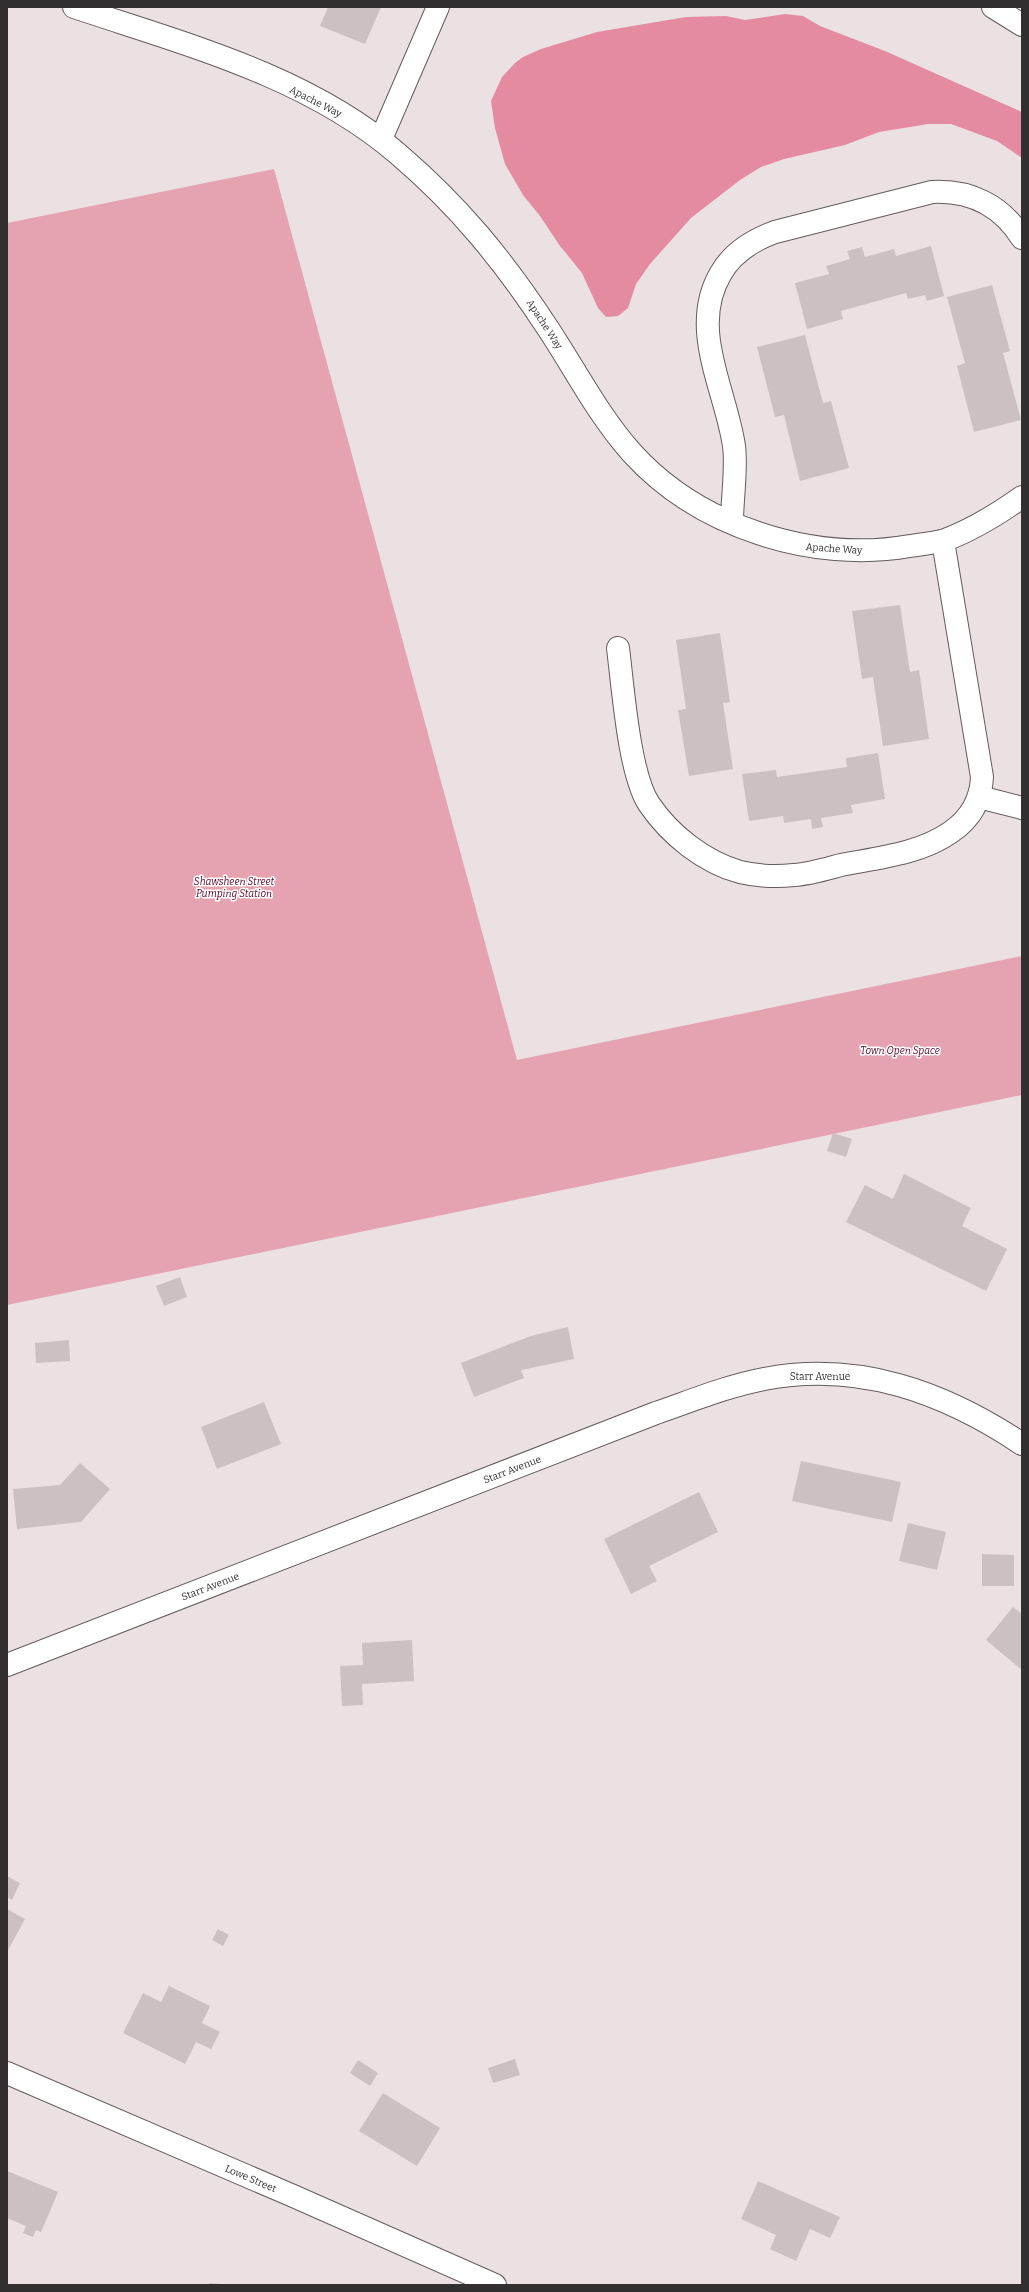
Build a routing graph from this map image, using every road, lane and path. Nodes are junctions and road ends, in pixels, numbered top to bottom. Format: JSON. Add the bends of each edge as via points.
{"nodes":[{"id":1,"x":74,"y":7,"type":"edge"},
{"id":2,"x":438,"y":7,"type":"edge"},
{"id":3,"x":993,"y":7,"type":"edge"},
{"id":4,"x":1022,"y":25,"type":"edge"},
{"id":5,"x":381,"y":139,"type":"junction"},
{"id":6,"x":1022,"y":238,"type":"edge"},
{"id":7,"x":1022,"y":497,"type":"edge"},
{"id":8,"x":732,"y":522,"type":"junction"},
{"id":9,"x":943,"y":540,"type":"junction"},
{"id":10,"x":618,"y":648,"type":"dead end"},
{"id":11,"x":979,"y":797,"type":"junction"},
{"id":12,"x":1022,"y":808,"type":"edge"},
{"id":13,"x":1022,"y":1444,"type":"edge"},
{"id":14,"x":7,"y":1665,"type":"edge"},
{"id":15,"x":7,"y":2073,"type":"edge"},
{"id":16,"x":495,"y":2285,"type":"edge"}],
"edges":[{"from":1,"to":5,"type":"street","name":"Apache Way","via":[[206,50],[273,78],[348,117]]},
{"from":2,"to":5,"type":"street"},
{"from":3,"to":4,"type":"street"},
{"from":5,"to":8,"type":"street","name":"Apache Way","via":[[463,214],[497,255],[548,328],[611,428],[634,455],[674,490]]},
{"from":6,"to":8,"type":"street","via":[[1005,216],[983,201],[958,193],[932,192],[776,232],[752,242],[732,258],[711,292],[706,317],[709,343],[734,447]]},
{"from":7,"to":9,"type":"street","name":"Apache Way","via":[[976,526]]},
{"from":8,"to":9,"type":"street","name":"Apache Way","via":[[783,541],[813,548],[854,551]]},
{"from":9,"to":11,"type":"street","via":[[982,777]]},
{"from":10,"to":11,"type":"street","via":[[634,761],[648,803],[677,835],[714,863],[740,872],[764,876],[795,875],[901,852],[935,842],[951,832],[971,813]]},
{"from":11,"to":12,"type":"street"},
{"from":13,"to":14,"type":"street","name":"Starr Avenue","via":[[952,1403],[893,1383],[827,1374],[797,1374],[763,1379],[656,1413]]},
{"from":15,"to":16,"type":"street","name":"Lowe Street"}]}
